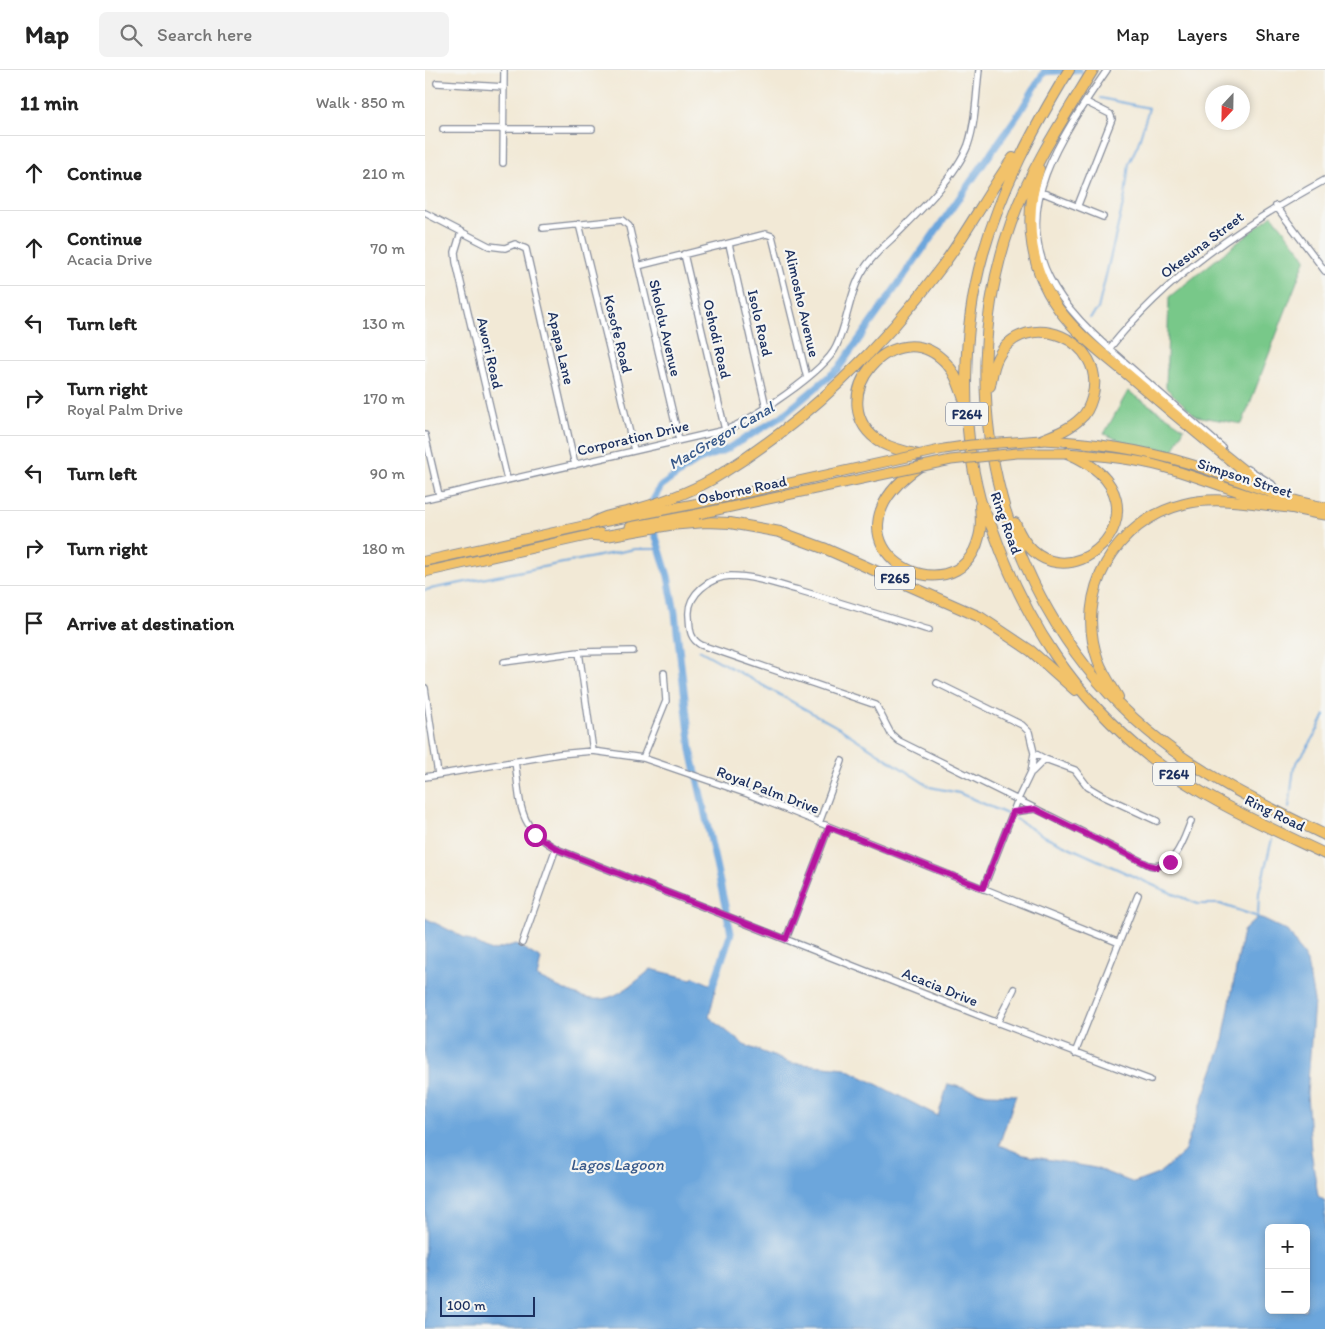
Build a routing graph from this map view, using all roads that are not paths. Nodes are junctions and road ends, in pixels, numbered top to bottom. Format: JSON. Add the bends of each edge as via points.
{"nodes":[{"id":1,"x":504,"y":70,"type":"edge"},
{"id":2,"x":979,"y":70,"type":"edge"},
{"id":3,"x":1069,"y":70,"type":"edge"},
{"id":4,"x":1093,"y":70,"type":"edge"},
{"id":5,"x":1107,"y":70,"type":"edge"},
{"id":6,"x":437,"y":83,"type":"dead end"},
{"id":7,"x":504,"y":87,"type":"junction"},
{"id":8,"x":1086,"y":102,"type":"junction"},
{"id":9,"x":443,"y":129,"type":"dead end"},
{"id":10,"x":592,"y":129,"type":"dead end"},
{"id":11,"x":504,"y":130,"type":"junction"},
{"id":12,"x":1033,"y":131,"type":"junction"},
{"id":13,"x":1047,"y":148,"type":"junction"},
{"id":14,"x":503,"y":163,"type":"dead end"},
{"id":15,"x":1325,"y":180,"type":"edge"},
{"id":16,"x":1041,"y":192,"type":"junction"},
{"id":17,"x":1078,"y":205,"type":"junction"},
{"id":18,"x":1276,"y":206,"type":"junction"},
{"id":19,"x":425,"y":213,"type":"edge"},
{"id":20,"x":1103,"y":218,"type":"dead end"},
{"id":21,"x":579,"y":224,"type":"junction"},
{"id":22,"x":543,"y":228,"type":"dead end"},
{"id":23,"x":461,"y":232,"type":"junction"},
{"id":24,"x":729,"y":244,"type":"junction"},
{"id":25,"x":684,"y":254,"type":"junction"},
{"id":26,"x":638,"y":266,"type":"junction"},
{"id":27,"x":1325,"y":271,"type":"edge"},
{"id":28,"x":1109,"y":349,"type":"junction"},
{"id":29,"x":807,"y":378,"type":"junction"},
{"id":30,"x":987,"y":399,"type":"junction"},
{"id":31,"x":766,"y":407,"type":"junction"},
{"id":32,"x":967,"y":407,"type":"junction"},
{"id":33,"x":725,"y":430,"type":"junction"},
{"id":34,"x":425,"y":435,"type":"edge"},
{"id":35,"x":679,"y":440,"type":"junction"},
{"id":36,"x":1041,"y":440,"type":"junction"},
{"id":37,"x":633,"y":450,"type":"junction"},
{"id":38,"x":1067,"y":453,"type":"junction"},
{"id":39,"x":919,"y":455,"type":"junction"},
{"id":40,"x":575,"y":465,"type":"junction"},
{"id":41,"x":920,"y":466,"type":"junction"},
{"id":42,"x":507,"y":479,"type":"junction"},
{"id":43,"x":1276,"y":494,"type":"junction"},
{"id":44,"x":439,"y":495,"type":"junction"},
{"id":45,"x":425,"y":499,"type":"edge"},
{"id":46,"x":981,"y":500,"type":"junction"},
{"id":47,"x":664,"y":506,"type":"junction"},
{"id":48,"x":1004,"y":506,"type":"junction"},
{"id":49,"x":1325,"y":507,"type":"edge"},
{"id":50,"x":1294,"y":508,"type":"junction"},
{"id":51,"x":1325,"y":515,"type":"edge"},
{"id":52,"x":635,"y":521,"type":"junction"},
{"id":53,"x":668,"y":522,"type":"junction"},
{"id":54,"x":592,"y":524,"type":"joint"},
{"id":55,"x":593,"y":535,"type":"joint"},
{"id":56,"x":425,"y":562,"type":"edge"},
{"id":57,"x":425,"y":572,"type":"edge"},
{"id":58,"x":929,"y":630,"type":"dead end"},
{"id":59,"x":633,"y":651,"type":"dead end"},
{"id":60,"x":579,"y":652,"type":"junction"},
{"id":61,"x":504,"y":662,"type":"dead end"},
{"id":62,"x":664,"y":673,"type":"dead end"},
{"id":63,"x":937,"y":683,"type":"dead end"},
{"id":64,"x":425,"y":688,"type":"edge"},
{"id":65,"x":1092,"y":705,"type":"junction"},
{"id":66,"x":1130,"y":715,"type":"junction"},
{"id":67,"x":593,"y":751,"type":"junction"},
{"id":68,"x":1034,"y":753,"type":"junction"},
{"id":69,"x":643,"y":758,"type":"junction"},
{"id":70,"x":1045,"y":760,"type":"junction"},
{"id":71,"x":515,"y":761,"type":"junction"},
{"id":72,"x":842,"y":761,"type":"dead end"},
{"id":73,"x":1031,"y":772,"type":"junction"},
{"id":74,"x":438,"y":774,"type":"junction"},
{"id":75,"x":425,"y":776,"type":"edge"},
{"id":76,"x":1018,"y":799,"type":"junction"},
{"id":77,"x":1035,"y":809,"type":"junction"},
{"id":78,"x":1013,"y":812,"type":"junction"},
{"id":79,"x":1157,"y":821,"type":"dead end"},
{"id":80,"x":1191,"y":821,"type":"dead end"},
{"id":81,"x":819,"y":823,"type":"junction"},
{"id":82,"x":829,"y":827,"type":"junction"},
{"id":83,"x":1325,"y":835,"type":"edge"},
{"id":84,"x":556,"y":848,"type":"junction"},
{"id":85,"x":1325,"y":854,"type":"edge"},
{"id":86,"x":983,"y":888,"type":"junction"},
{"id":87,"x":1138,"y":894,"type":"dead end"},
{"id":88,"x":786,"y":939,"type":"junction"},
{"id":89,"x":1117,"y":942,"type":"junction"},
{"id":90,"x":522,"y":943,"type":"dead end"},
{"id":91,"x":1014,"y":989,"type":"dead end"},
{"id":92,"x":997,"y":1023,"type":"junction"},
{"id":93,"x":1075,"y":1053,"type":"junction"},
{"id":94,"x":1150,"y":1080,"type":"dead end"}],
"edges":[{"from":1,"to":7,"type":"street"},
{"from":2,"to":29,"type":"street","name":"Corporation Drive","via":[[968,145],[939,187],[862,271],[837,347]]},
{"from":3,"to":12,"type":"highway","name":"Ring Road","number":"F264"},
{"from":4,"to":13,"type":"highway","name":"Ring Road","number":"F264"},
{"from":5,"to":8,"type":"street"},
{"from":6,"to":7,"type":"street"},
{"from":7,"to":11,"type":"street"},
{"from":8,"to":16,"type":"street","via":[[1057,149]]},
{"from":8,"to":17,"type":"street","via":[[1110,114],[1112,119]]},
{"from":9,"to":11,"type":"street"},
{"from":10,"to":11,"type":"street"},
{"from":11,"to":14,"type":"street"},
{"from":12,"to":32,"type":"highway","name":"Ring Road","number":"F264","via":[[1006,187],[978,275],[968,343]]},
{"from":12,"to":47,"type":"highway","via":[[944,264],[868,353],[800,418],[758,450]]},
{"from":13,"to":30,"type":"highway","name":"Ring Road","number":"F264","via":[[1020,199],[996,273],[986,344]]},
{"from":13,"to":43,"type":"highway","via":[[1031,196],[1030,230],[1037,267],[1055,302],[1081,333],[1225,458]]},
{"from":15,"to":18,"type":"street","name":"Okesuna Street"},
{"from":16,"to":17,"type":"street"},
{"from":16,"to":28,"type":"street","via":[[1038,236],[1047,272],[1062,302]]},
{"from":17,"to":20,"type":"street"},
{"from":18,"to":27,"type":"street"},
{"from":18,"to":28,"type":"street","name":"Okesuna Street","via":[[1200,259],[1155,297]]},
{"from":19,"to":23,"type":"street"},
{"from":21,"to":22,"type":"street"},
{"from":21,"to":26,"type":"street","name":"Shololu Avenue","via":[[626,222]]},
{"from":21,"to":37,"type":"street","name":"Kosofe Road"},
{"from":23,"to":40,"type":"street","name":"Apapa Lane","via":[[497,248],[515,244],[526,249]]},
{"from":23,"to":42,"type":"street","name":"Awori Road","via":[[455,262]]},
{"from":24,"to":25,"type":"street"},
{"from":24,"to":29,"type":"street","name":"Alimosho Avenue","via":[[767,234],[772,236]]},
{"from":24,"to":31,"type":"street","name":"Isolo Road"},
{"from":25,"to":26,"type":"street"},
{"from":25,"to":33,"type":"street","name":"Oshodi Road"},
{"from":26,"to":35,"type":"street","name":"Shololu Avenue"},
{"from":28,"to":43,"type":"street","via":[[1237,460],[1272,484]]},
{"from":29,"to":31,"type":"street","name":"Corporation Drive"},
{"from":30,"to":36,"type":"highway","via":[[999,356],[1012,341],[1034,333],[1049,332],[1069,339],[1089,360],[1093,393],[1085,414],[1064,431]]},
{"from":30,"to":48,"type":"highway","name":"Ring Road","number":"F264","via":[[993,466]]},
{"from":31,"to":33,"type":"street","name":"Corporation Drive"},
{"from":32,"to":39,"type":"highway","via":[[948,364],[928,350],[902,348],[888,352],[868,368],[858,393],[860,414],[871,433],[895,449]]},
{"from":32,"to":46,"type":"highway","name":"Ring Road","number":"F264","via":[[971,454]]},
{"from":33,"to":35,"type":"street","name":"Corporation Drive"},
{"from":34,"to":44,"type":"street"},
{"from":35,"to":37,"type":"street","name":"Corporation Drive"},
{"from":36,"to":39,"type":"main road","name":"Osborne Road","bridge":true,"via":[[971,444]]},
{"from":36,"to":43,"type":"main road","name":"Osborne Road","via":[[1134,449],[1190,464]]},
{"from":37,"to":40,"type":"street","name":"Corporation Drive"},
{"from":38,"to":41,"type":"main road","name":"Osborne Road","bridge":true,"via":[[999,454]]},
{"from":38,"to":48,"type":"highway","via":[[1087,461],[1105,477],[1117,505],[1116,523],[1101,548],[1083,559],[1063,563],[1038,555],[1028,546]]},
{"from":38,"to":50,"type":"main road","name":"Simpson Street","via":[[1135,460]]},
{"from":39,"to":47,"type":"main road","name":"Osborne Road","bridge":true,"via":[[695,504]]},
{"from":40,"to":42,"type":"street","name":"Corporation Drive"},
{"from":41,"to":46,"type":"highway","via":[[887,495],[879,515],[878,529],[884,548],[900,566],[921,576],[935,576],[958,567],[973,551],[981,530]]},
{"from":41,"to":53,"type":"main road","name":"Osborne Road","bridge":true},
{"from":42,"to":44,"type":"street","name":"Corporation Drive"},
{"from":43,"to":49,"type":"main road","name":"Osborne Road"},
{"from":44,"to":45,"type":"street","name":"Corporation Drive"},
{"from":46,"to":65,"type":"highway","name":"Ring Road","number":"F264","via":[[1003,560],[1032,619]]},
{"from":47,"to":52,"type":"highway"},
{"from":48,"to":66,"type":"highway","name":"Ring Road","number":"F264","via":[[1022,560],[1056,626],[1096,681]]},
{"from":50,"to":51,"type":"main road","name":"Simpson Street"},
{"from":50,"to":66,"type":"highway","via":[[1202,501],[1184,504],[1148,519],[1104,562],[1093,593],[1091,627],[1105,677]]},
{"from":52,"to":53,"type":"highway","number":"F265"},
{"from":52,"to":54,"type":"highway","via":[[599,518]]},
{"from":52,"to":55,"type":"highway","number":"F265","via":[[607,536]]},
{"from":53,"to":65,"type":"highway","number":"F265","via":[[757,526],[826,548],[994,625],[1031,651]]},
{"from":54,"to":56,"type":"main road"},
{"from":55,"to":57,"type":"main road","number":"F265"},
{"from":58,"to":76,"type":"street","via":[[744,577],[717,579],[694,594],[688,607],[691,635],[701,645],[876,705],[891,734],[899,741]]},
{"from":59,"to":60,"type":"street"},
{"from":60,"to":61,"type":"street"},
{"from":60,"to":67,"type":"street"},
{"from":62,"to":69,"type":"street","via":[[666,701]]},
{"from":63,"to":68,"type":"street","via":[[1022,725],[1029,732]]},
{"from":64,"to":74,"type":"street"},
{"from":65,"to":85,"type":"highway","name":"Ring Road","number":"F264","via":[[1171,772],[1224,804]]},
{"from":66,"to":83,"type":"highway","name":"Ring Road","number":"F264","via":[[1203,772]]},
{"from":67,"to":69,"type":"street","name":"Royal Palm Drive"},
{"from":67,"to":71,"type":"street","name":"Royal Palm Drive"},
{"from":68,"to":70,"type":"street"},
{"from":68,"to":73,"type":"street"},
{"from":69,"to":81,"type":"street","name":"Royal Palm Drive"},
{"from":70,"to":73,"type":"street"},
{"from":70,"to":79,"type":"street","via":[[1075,770],[1088,786],[1103,796]]},
{"from":71,"to":74,"type":"street","name":"Royal Palm Drive"},
{"from":71,"to":84,"type":"street","name":"Acacia Drive","via":[[527,825]]},
{"from":72,"to":81,"type":"street"},
{"from":73,"to":76,"type":"street"},
{"from":74,"to":75,"type":"street","name":"Royal Palm Drive"},
{"from":76,"to":77,"type":"street"},
{"from":76,"to":78,"type":"street"},
{"from":77,"to":78,"type":"street"},
{"from":77,"to":80,"type":"street","via":[[1157,867],[1170,862],[1180,848]]},
{"from":78,"to":86,"type":"street"},
{"from":81,"to":82,"type":"street","name":"Royal Palm Drive"},
{"from":82,"to":86,"type":"street","name":"Royal Palm Drive"},
{"from":82,"to":88,"type":"street"},
{"from":84,"to":88,"type":"street","name":"Acacia Drive"},
{"from":84,"to":90,"type":"street"},
{"from":86,"to":89,"type":"street","name":"Royal Palm Drive"},
{"from":87,"to":89,"type":"street"},
{"from":88,"to":92,"type":"street","name":"Acacia Drive"},
{"from":89,"to":93,"type":"street"},
{"from":91,"to":92,"type":"street"},
{"from":92,"to":93,"type":"street","name":"Acacia Drive"},
{"from":93,"to":94,"type":"street","name":"Acacia Drive"}]}
